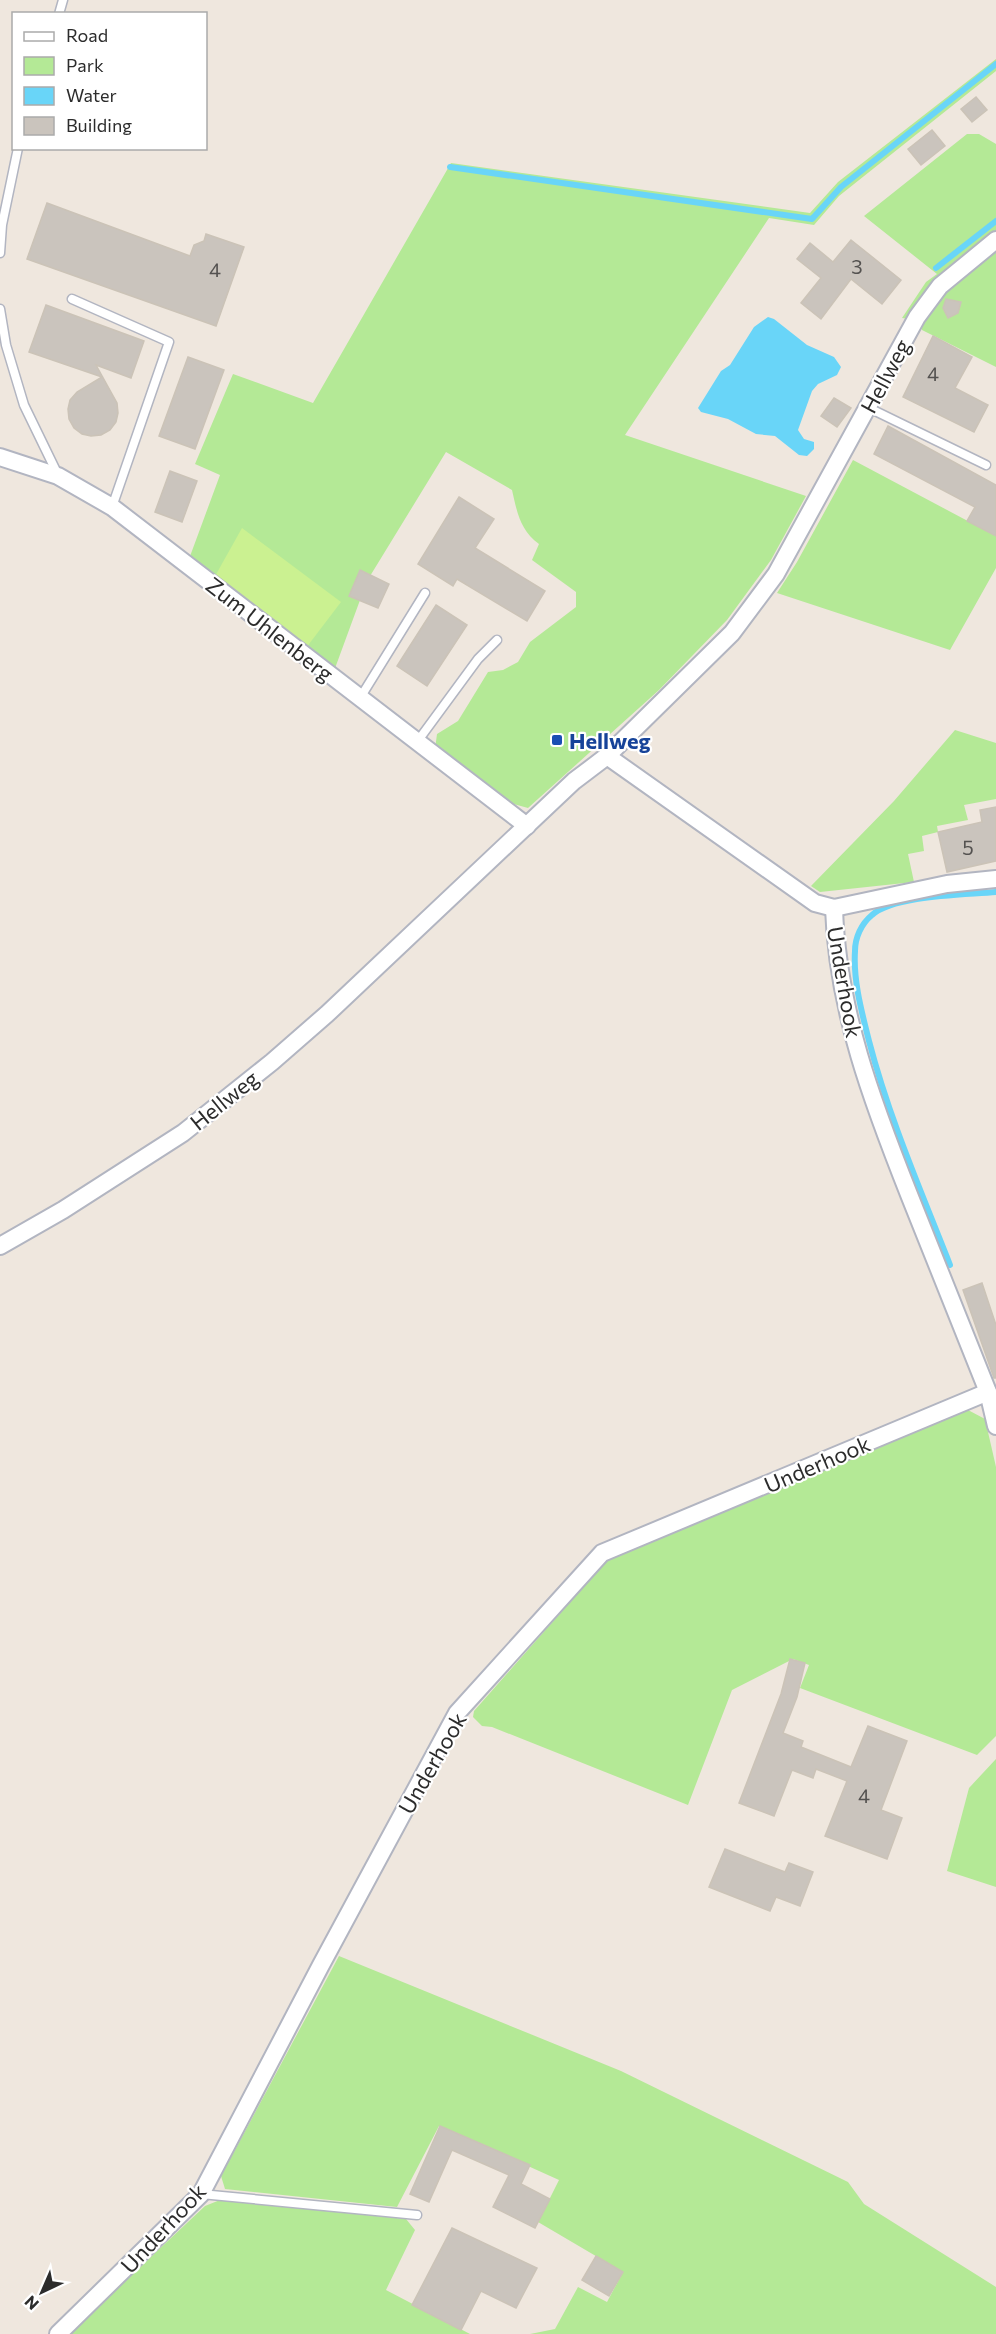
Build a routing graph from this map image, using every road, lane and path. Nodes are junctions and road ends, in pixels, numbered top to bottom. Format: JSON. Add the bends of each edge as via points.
{"nodes":[{"id":1,"x":18,"y":150,"type":"edge"},
{"id":2,"x":996,"y":240,"type":"edge"},
{"id":3,"x":0,"y":253,"type":"edge"},
{"id":4,"x":72,"y":299,"type":"dead end"},
{"id":5,"x":0,"y":309,"type":"edge"},
{"id":6,"x":869,"y":408,"type":"junction"},
{"id":7,"x":0,"y":457,"type":"edge"},
{"id":8,"x":986,"y":465,"type":"dead end"},
{"id":9,"x":58,"y":476,"type":"junction"},
{"id":10,"x":112,"y":507,"type":"junction"},
{"id":11,"x":425,"y":593,"type":"dead end"},
{"id":12,"x":497,"y":640,"type":"dead end"},
{"id":13,"x":360,"y":698,"type":"junction"},
{"id":14,"x":417,"y":742,"type":"junction"},
{"id":15,"x":607,"y":756,"type":"junction"},
{"id":16,"x":527,"y":826,"type":"junction"},
{"id":17,"x":996,"y":879,"type":"edge"},
{"id":18,"x":834,"y":908,"type":"junction"},
{"id":19,"x":0,"y":1246,"type":"edge"},
{"id":20,"x":988,"y":1392,"type":"junction"},
{"id":21,"x":996,"y":1426,"type":"edge"},
{"id":22,"x":201,"y":2194,"type":"junction"},
{"id":23,"x":417,"y":2215,"type":"dead end"},
{"id":24,"x":58,"y":2334,"type":"edge"}],
"edges":[{"from":1,"to":3,"type":"lane"},
{"from":2,"to":6,"type":"street","name":"Hellweg","via":[[940,286],[917,317]]},
{"from":4,"to":10,"type":"lane","via":[[169,342]]},
{"from":5,"to":9,"type":"lane","via":[[24,405]]},
{"from":6,"to":8,"type":"lane"},
{"from":6,"to":15,"type":"street","name":"Hellweg","via":[[776,574],[732,633]]},
{"from":7,"to":9,"type":"street","name":"Zum Uhlenberg"},
{"from":9,"to":10,"type":"street","name":"Zum Uhlenberg"},
{"from":10,"to":13,"type":"street","name":"Zum Uhlenberg"},
{"from":11,"to":13,"type":"lane"},
{"from":12,"to":14,"type":"lane","via":[[478,659]]},
{"from":13,"to":14,"type":"street","name":"Zum Uhlenberg"},
{"from":14,"to":16,"type":"street","name":"Zum Uhlenberg"},
{"from":15,"to":16,"type":"street","name":"Hellweg"},
{"from":15,"to":18,"type":"street","name":"Underhook","via":[[793,889],[815,903]]},
{"from":16,"to":19,"type":"street","name":"Hellweg","via":[[327,1014],[183,1133]]},
{"from":17,"to":18,"type":"street","name":"Underhook","via":[[946,884]]},
{"from":18,"to":20,"type":"street","name":"Underhook","via":[[835,936],[859,1057],[879,1119]]},
{"from":20,"to":21,"type":"street","name":"Underhook"},
{"from":20,"to":22,"type":"street","name":"Underhook","via":[[602,1553],[457,1713]]},
{"from":22,"to":23,"type":"lane"},
{"from":22,"to":24,"type":"street","name":"Underhook"}]}
